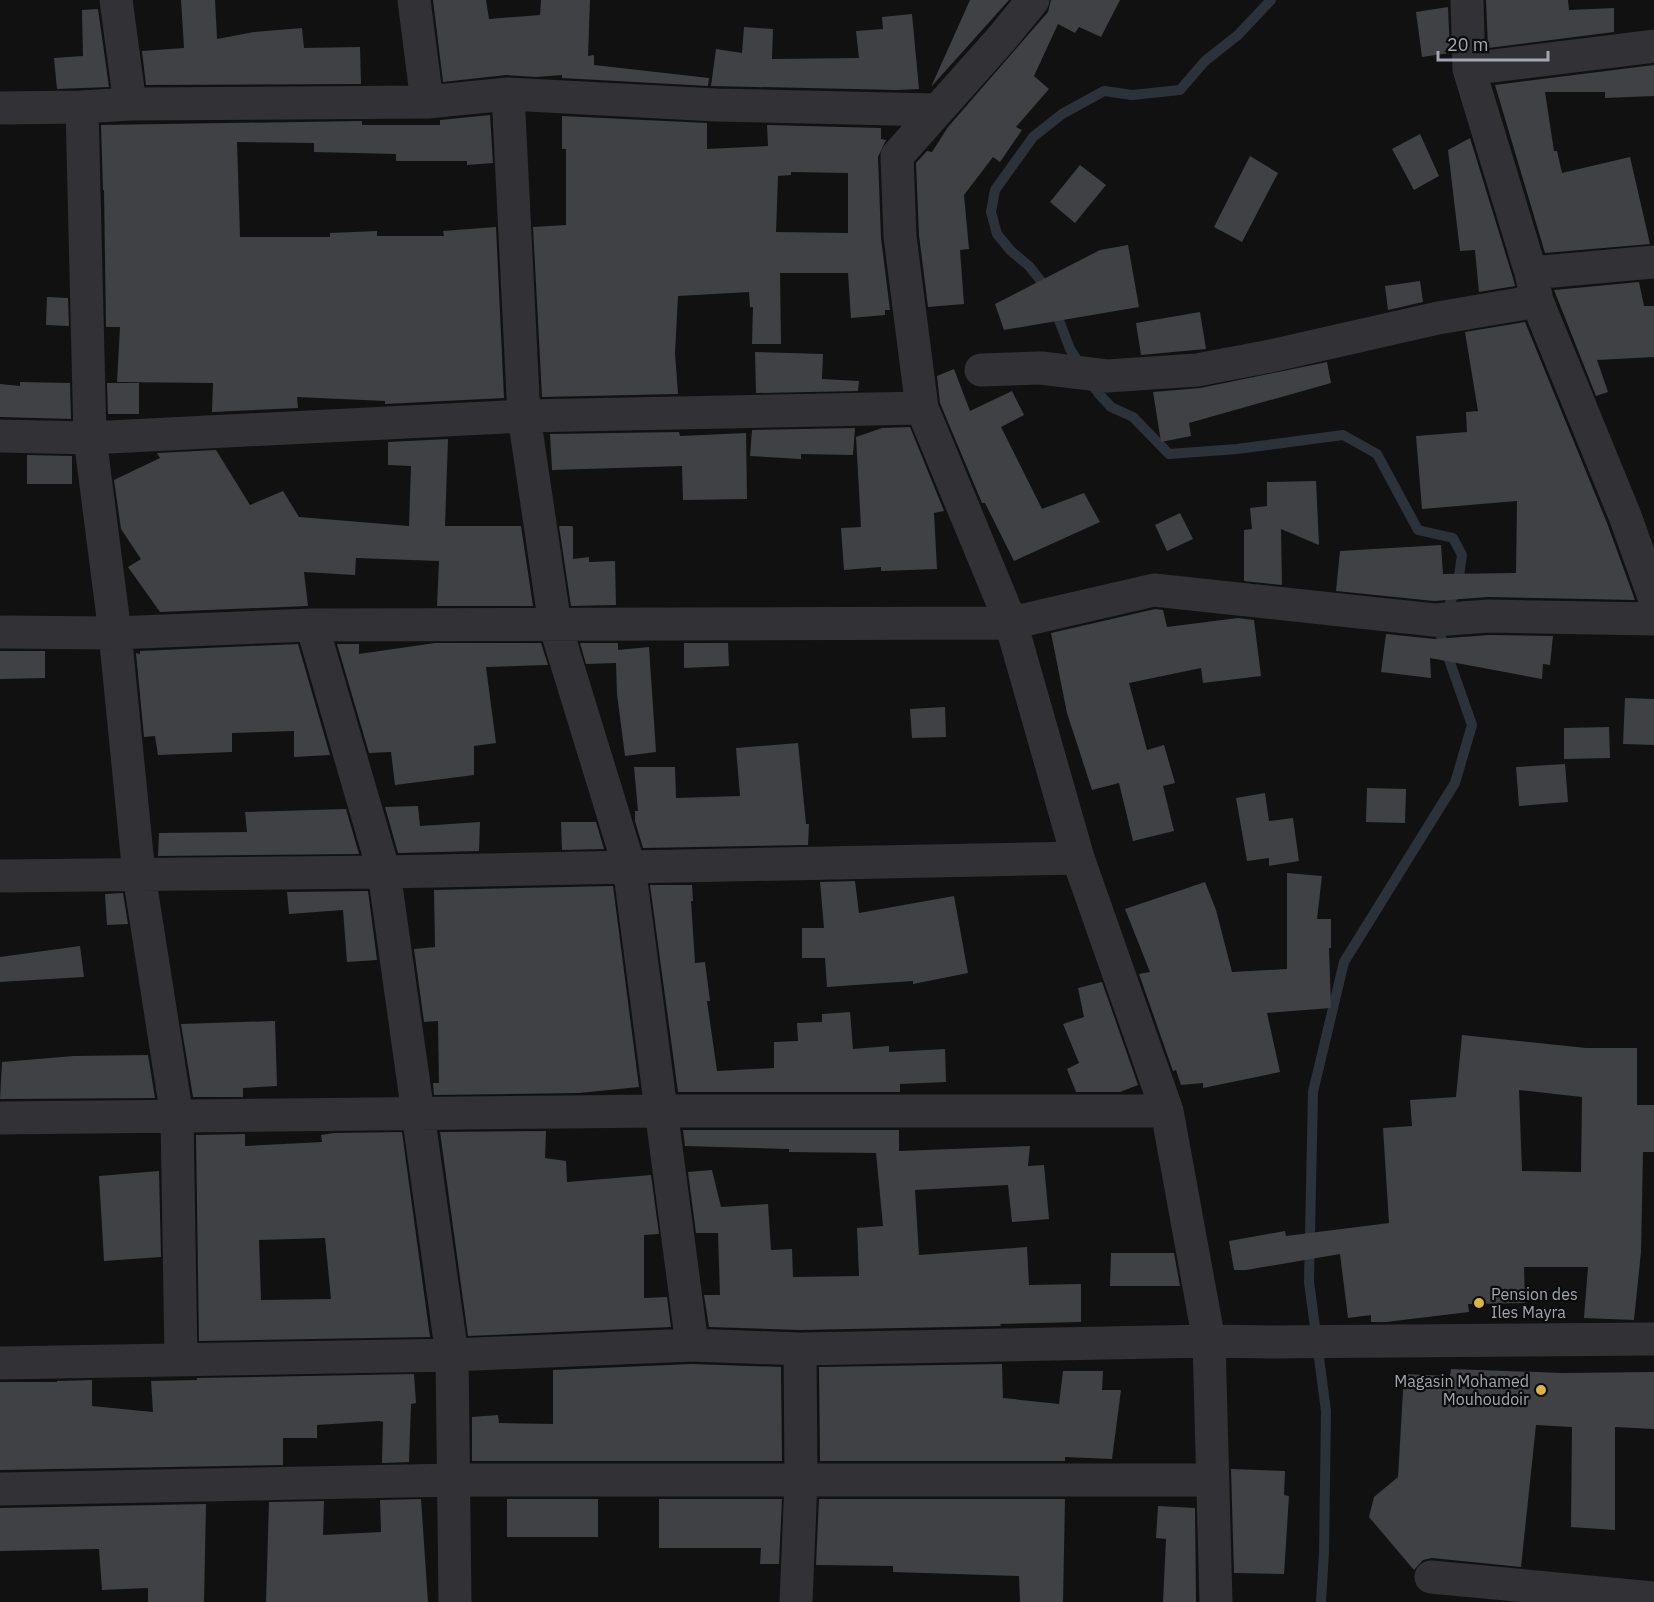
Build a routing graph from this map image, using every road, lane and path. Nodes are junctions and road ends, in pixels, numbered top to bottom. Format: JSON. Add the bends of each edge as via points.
{"nodes":[{"id":1,"x":116,"y":0,"type":"edge"},
{"id":2,"x":414,"y":0,"type":"edge"},
{"id":3,"x":1033,"y":0,"type":"edge"},
{"id":4,"x":1467,"y":0,"type":"edge"},
{"id":5,"x":1654,"y":46,"type":"edge"},
{"id":6,"x":1469,"y":69,"type":"junction"},
{"id":7,"x":508,"y":94,"type":"junction"},
{"id":8,"x":427,"y":102,"type":"junction"},
{"id":9,"x":130,"y":104,"type":"junction"},
{"id":10,"x":82,"y":107,"type":"junction"},
{"id":11,"x":0,"y":108,"type":"edge"},
{"id":12,"x":936,"y":110,"type":"junction"},
{"id":13,"x":1654,"y":262,"type":"edge"},
{"id":14,"x":1534,"y":287,"type":"junction"},
{"id":15,"x":981,"y":370,"type":"dead end"},
{"id":16,"x":922,"y":408,"type":"junction"},
{"id":17,"x":524,"y":416,"type":"junction"},
{"id":18,"x":0,"y":436,"type":"edge"},
{"id":19,"x":90,"y":438,"type":"junction"},
{"id":20,"x":1640,"y":513,"type":"edge"},
{"id":21,"x":1654,"y":597,"type":"edge"},
{"id":22,"x":1654,"y":619,"type":"edge"},
{"id":23,"x":1011,"y":623,"type":"junction"},
{"id":24,"x":312,"y":625,"type":"junction"},
{"id":25,"x":555,"y":625,"type":"junction"},
{"id":26,"x":0,"y":632,"type":"edge"},
{"id":27,"x":115,"y":633,"type":"junction"},
{"id":28,"x":1078,"y":858,"type":"junction"},
{"id":29,"x":629,"y":866,"type":"junction"},
{"id":30,"x":384,"y":872,"type":"junction"},
{"id":31,"x":139,"y":875,"type":"junction"},
{"id":32,"x":0,"y":876,"type":"edge"},
{"id":33,"x":662,"y":1111,"type":"junction"},
{"id":34,"x":1167,"y":1112,"type":"junction"},
{"id":35,"x":419,"y":1114,"type":"junction"},
{"id":36,"x":177,"y":1117,"type":"junction"},
{"id":37,"x":0,"y":1118,"type":"edge"},
{"id":38,"x":1654,"y":1339,"type":"edge"},
{"id":39,"x":1209,"y":1341,"type":"junction"},
{"id":40,"x":692,"y":1345,"type":"junction"},
{"id":41,"x":800,"y":1349,"type":"junction"},
{"id":42,"x":452,"y":1355,"type":"junction"},
{"id":43,"x":181,"y":1360,"type":"junction"},
{"id":44,"x":0,"y":1363,"type":"edge"},
{"id":45,"x":454,"y":1480,"type":"junction"},
{"id":46,"x":801,"y":1480,"type":"junction"},
{"id":47,"x":1212,"y":1480,"type":"junction"},
{"id":48,"x":0,"y":1489,"type":"edge"},
{"id":49,"x":1431,"y":1577,"type":"dead end"},
{"id":50,"x":1654,"y":1598,"type":"edge"},
{"id":51,"x":455,"y":1602,"type":"edge"},
{"id":52,"x":796,"y":1602,"type":"edge"},
{"id":53,"x":1216,"y":1602,"type":"edge"}],
"edges":[{"from":1,"to":9,"type":"street"},
{"from":2,"to":8,"type":"street"},
{"from":3,"to":12,"type":"street"},
{"from":4,"to":6,"type":"street"},
{"from":5,"to":6,"type":"street"},
{"from":6,"to":14,"type":"street"},
{"from":7,"to":8,"type":"street"},
{"from":7,"to":12,"type":"street","via":[[716,105]]},
{"from":7,"to":17,"type":"street"},
{"from":8,"to":9,"type":"street"},
{"from":9,"to":10,"type":"street"},
{"from":10,"to":11,"type":"street"},
{"from":10,"to":19,"type":"street"},
{"from":12,"to":16,"type":"street","via":[[897,156],[900,237]]},
{"from":13,"to":14,"type":"street"},
{"from":14,"to":15,"type":"street","via":[[1438,318],[1197,370],[1107,376],[1041,368]]},
{"from":14,"to":20,"type":"street"},
{"from":16,"to":17,"type":"street"},
{"from":16,"to":23,"type":"street"},
{"from":17,"to":19,"type":"street"},
{"from":17,"to":25,"type":"street"},
{"from":18,"to":19,"type":"street"},
{"from":19,"to":27,"type":"street"},
{"from":20,"to":21,"type":"street"},
{"from":22,"to":23,"type":"street","via":[[1488,616],[1434,620],[1154,590]]},
{"from":23,"to":25,"type":"street"},
{"from":23,"to":28,"type":"street"},
{"from":24,"to":25,"type":"street"},
{"from":24,"to":27,"type":"street"},
{"from":24,"to":30,"type":"street"},
{"from":25,"to":29,"type":"street"},
{"from":26,"to":27,"type":"street"},
{"from":27,"to":31,"type":"street"},
{"from":28,"to":29,"type":"street"},
{"from":28,"to":34,"type":"street"},
{"from":29,"to":30,"type":"street"},
{"from":29,"to":33,"type":"street"},
{"from":30,"to":31,"type":"street"},
{"from":30,"to":35,"type":"street"},
{"from":31,"to":32,"type":"street"},
{"from":31,"to":36,"type":"street"},
{"from":33,"to":34,"type":"street"},
{"from":33,"to":35,"type":"street"},
{"from":33,"to":40,"type":"street"},
{"from":34,"to":39,"type":"street"},
{"from":35,"to":36,"type":"street"},
{"from":35,"to":42,"type":"street"},
{"from":36,"to":37,"type":"street"},
{"from":36,"to":43,"type":"street"},
{"from":38,"to":39,"type":"street"},
{"from":39,"to":41,"type":"street"},
{"from":39,"to":47,"type":"street"},
{"from":40,"to":41,"type":"street"},
{"from":40,"to":42,"type":"street"},
{"from":41,"to":46,"type":"street"},
{"from":42,"to":43,"type":"street"},
{"from":42,"to":45,"type":"street"},
{"from":43,"to":44,"type":"street"},
{"from":45,"to":46,"type":"street"},
{"from":45,"to":48,"type":"street"},
{"from":45,"to":51,"type":"street"},
{"from":46,"to":47,"type":"street"},
{"from":46,"to":52,"type":"street"},
{"from":47,"to":53,"type":"street"},
{"from":49,"to":50,"type":"street"}]}
